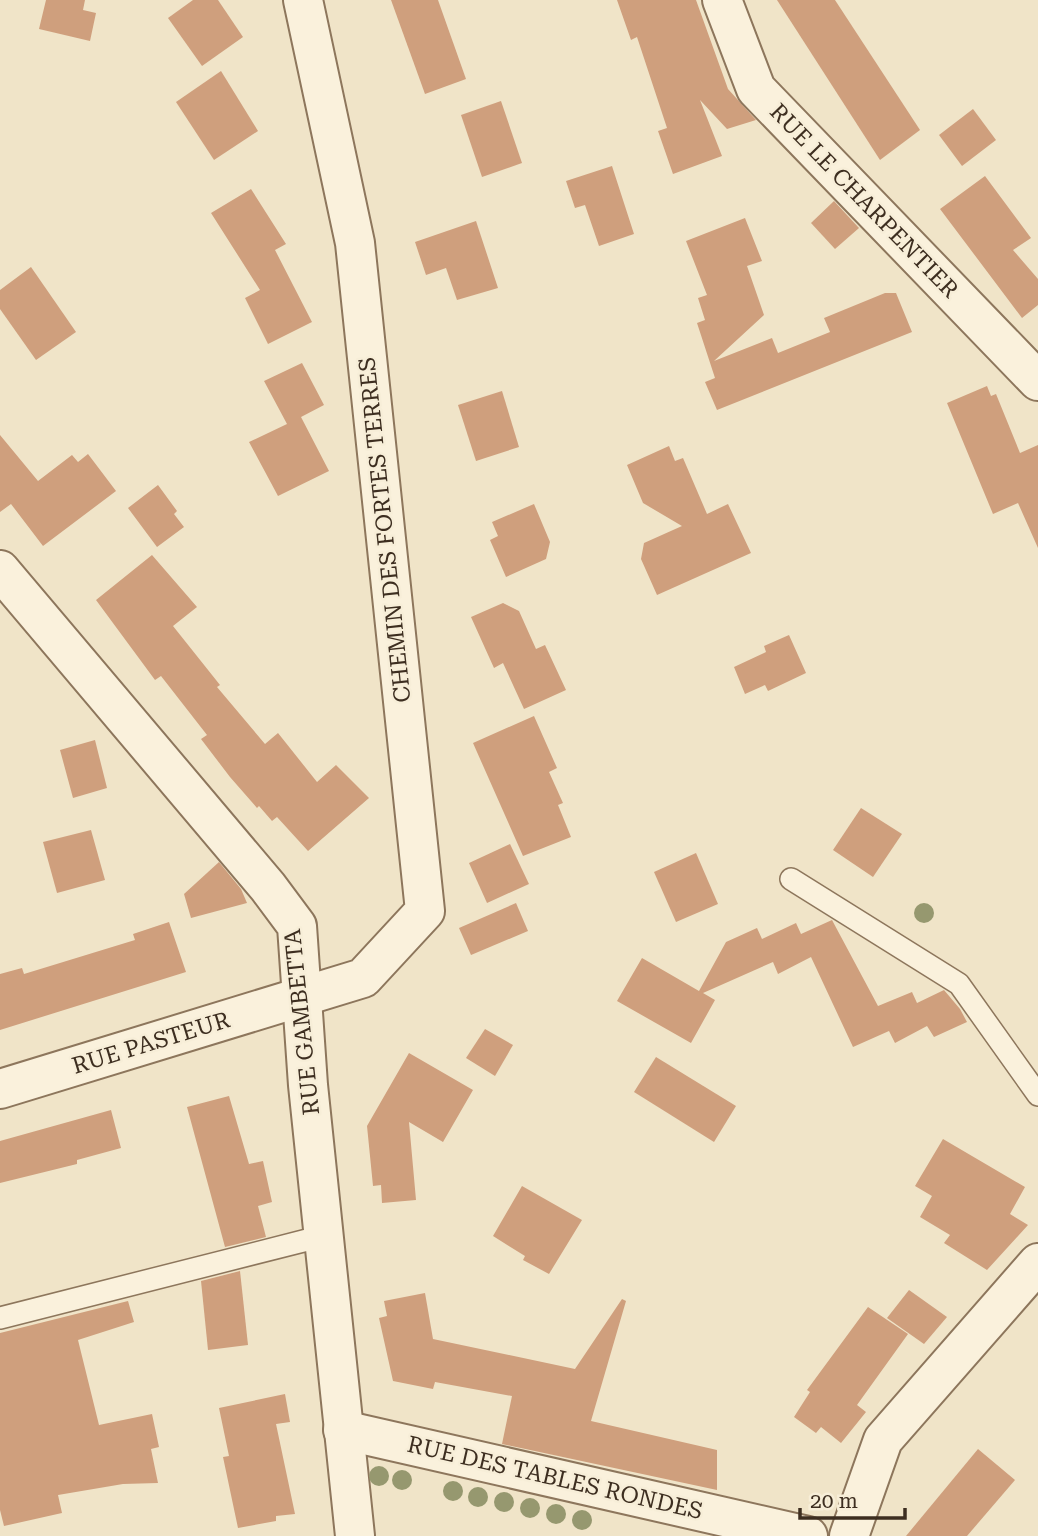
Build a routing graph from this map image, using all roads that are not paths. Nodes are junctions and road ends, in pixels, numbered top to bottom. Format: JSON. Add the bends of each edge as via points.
{"nodes":[{"id":1,"x":303,"y":0,"type":"edge"},
{"id":2,"x":722,"y":0,"type":"edge"},
{"id":3,"x":1038,"y":381,"type":"edge"},
{"id":4,"x":0,"y":570,"type":"edge"},
{"id":5,"x":791,"y":879,"type":"dead end"},
{"id":6,"x":303,"y":998,"type":"junction"},
{"id":7,"x":0,"y":1089,"type":"edge"},
{"id":8,"x":1038,"y":1095,"type":"edge"},
{"id":9,"x":323,"y":1236,"type":"junction"},
{"id":10,"x":1038,"y":1263,"type":"edge"},
{"id":11,"x":0,"y":1318,"type":"edge"},
{"id":12,"x":343,"y":1430,"type":"junction"},
{"id":13,"x":355,"y":1536,"type":"edge"},
{"id":14,"x":808,"y":1536,"type":"edge"},
{"id":15,"x":849,"y":1536,"type":"edge"}],
"edges":[{"from":1,"to":6,"type":"street","name":"CHEMIN DES FORTES TERRES","via":[[355,243],[425,911],[363,978]]},
{"from":2,"to":3,"type":"street","name":"RUE LE CHARPENTIER","via":[[756,89]]},
{"from":4,"to":6,"type":"street","name":"RUE GAMBETTA","via":[[297,926]]},
{"from":5,"to":8,"type":"lane","via":[[959,984]]},
{"from":6,"to":7,"type":"street","name":"RUE PASTEUR"},
{"from":6,"to":9,"type":"street","name":"RUE GAMBETTA"},
{"from":9,"to":11,"type":"lane"},
{"from":9,"to":12,"type":"street","name":"RUE GAMBETTA"},
{"from":10,"to":15,"type":"street","via":[[883,1440]]},
{"from":12,"to":13,"type":"street","name":"RUE GAMBETTA"},
{"from":12,"to":14,"type":"street","name":"RUE DES TABLES RONDES"}]}
